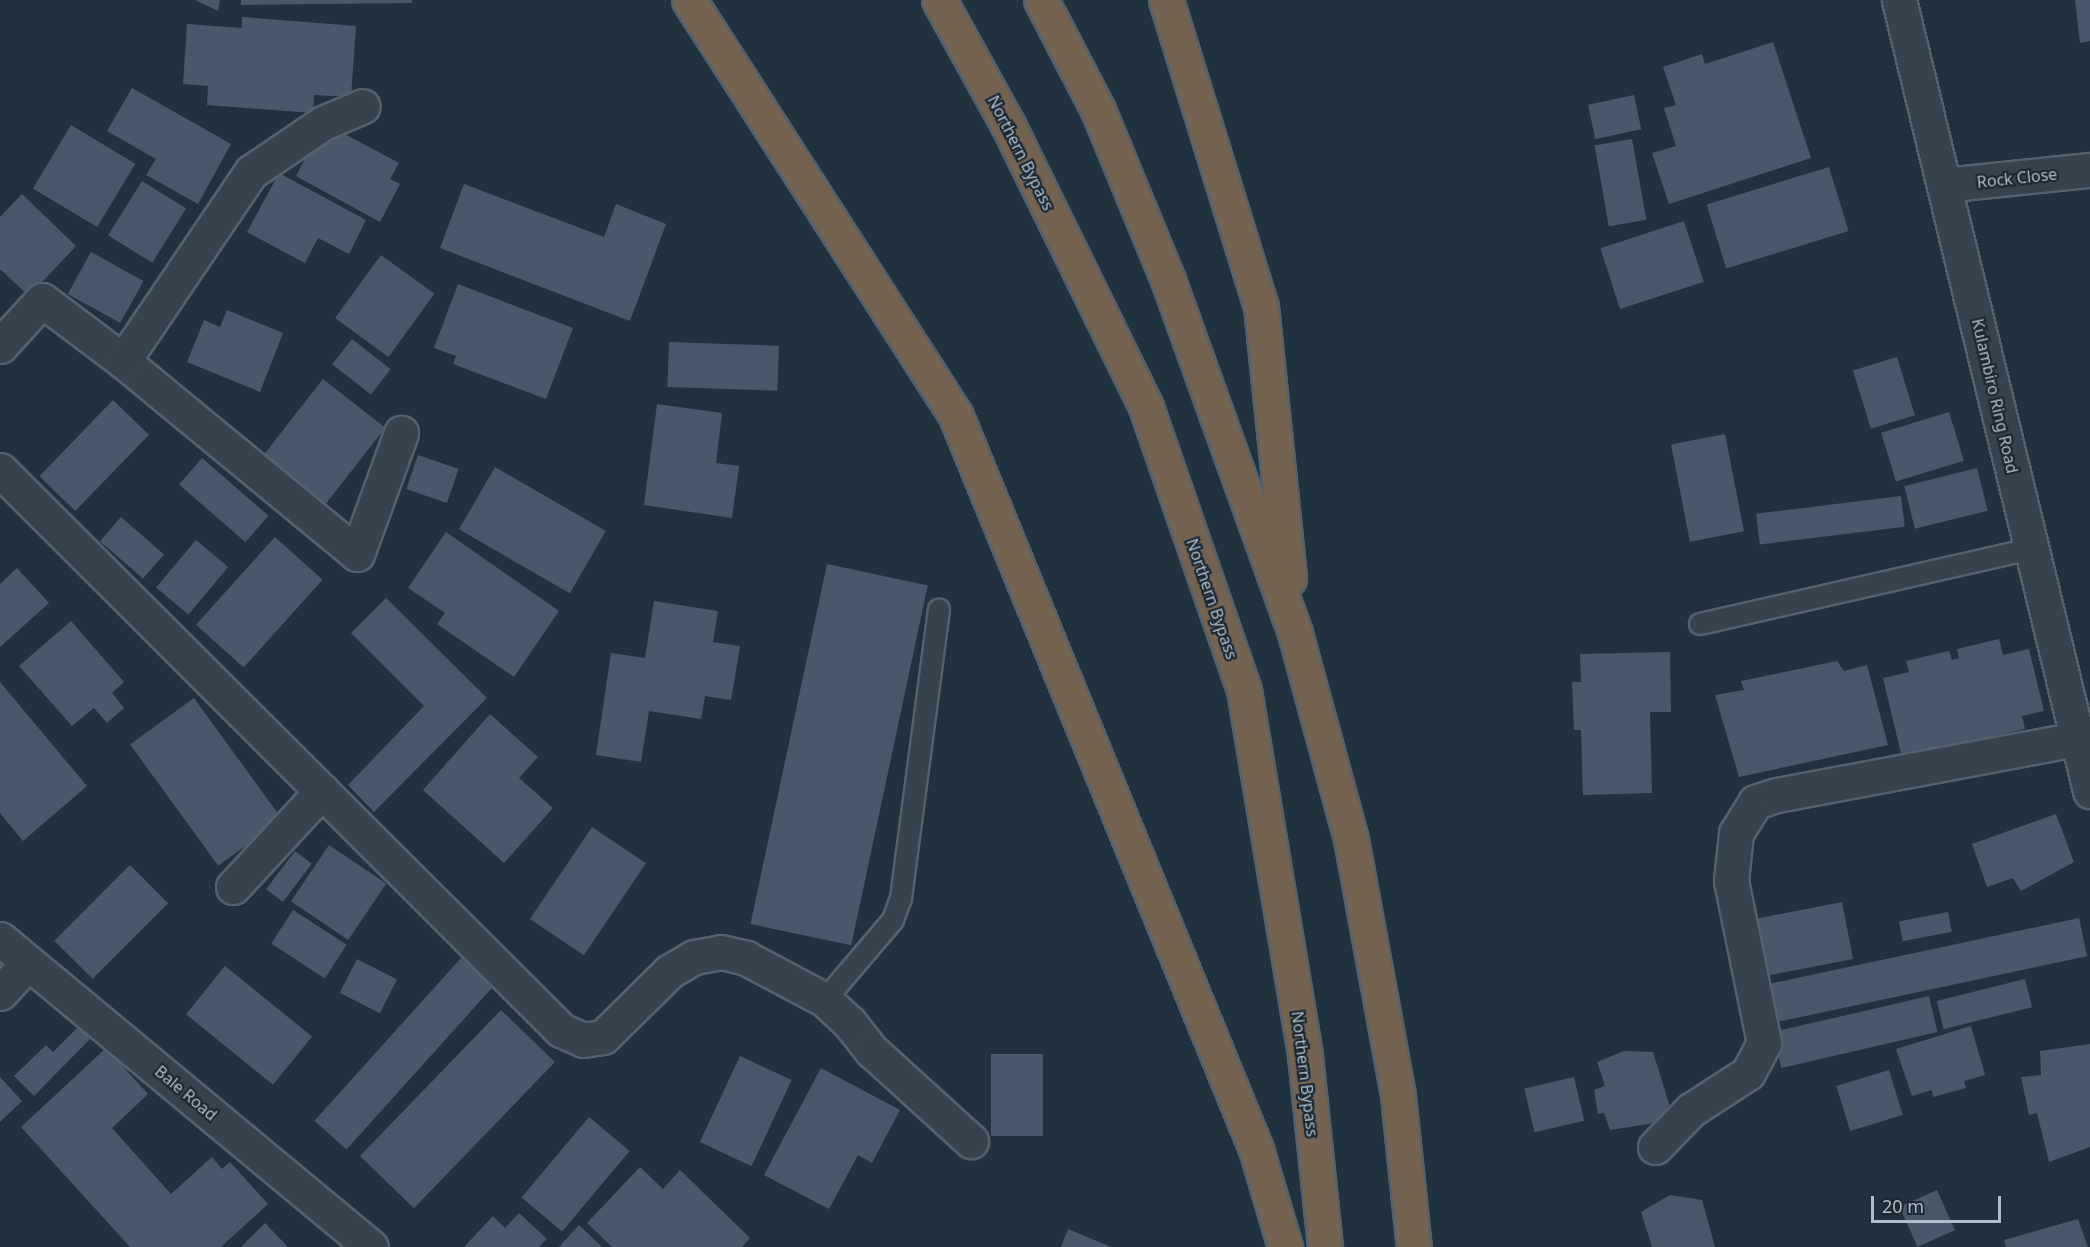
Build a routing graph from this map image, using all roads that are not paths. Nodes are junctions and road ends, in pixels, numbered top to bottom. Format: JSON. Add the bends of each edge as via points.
{"nodes":[{"id":1,"x":689,"y":0,"type":"edge"},
{"id":2,"x":939,"y":0,"type":"edge"},
{"id":3,"x":1041,"y":0,"type":"edge"},
{"id":4,"x":1166,"y":0,"type":"edge"},
{"id":5,"x":1899,"y":0,"type":"edge"},
{"id":6,"x":363,"y":106,"type":"dead end"},
{"id":7,"x":2090,"y":170,"type":"edge"},
{"id":8,"x":1944,"y":185,"type":"junction"},
{"id":9,"x":0,"y":346,"type":"edge"},
{"id":10,"x":123,"y":361,"type":"junction"},
{"id":11,"x":400,"y":433,"type":"dead end"},
{"id":12,"x":0,"y":470,"type":"edge"},
{"id":13,"x":2031,"y":549,"type":"junction"},
{"id":14,"x":939,"y":609,"type":"dead end"},
{"id":15,"x":1700,"y":624,"type":"dead end"},
{"id":16,"x":1294,"y":633,"type":"junction"},
{"id":17,"x":2077,"y":739,"type":"junction"},
{"id":18,"x":322,"y":791,"type":"junction"},
{"id":19,"x":2090,"y":791,"type":"edge"},
{"id":20,"x":233,"y":887,"type":"dead end"},
{"id":21,"x":0,"y":939,"type":"edge"},
{"id":22,"x":28,"y":963,"type":"junction"},
{"id":23,"x":0,"y":993,"type":"edge"},
{"id":24,"x":825,"y":1000,"type":"junction"},
{"id":25,"x":971,"y":1141,"type":"dead end"},
{"id":26,"x":1655,"y":1147,"type":"dead end"},
{"id":27,"x":371,"y":1247,"type":"edge"},
{"id":28,"x":1285,"y":1247,"type":"edge"},
{"id":29,"x":1325,"y":1247,"type":"edge"},
{"id":30,"x":1414,"y":1247,"type":"edge"}],
"edges":[{"from":1,"to":28,"type":"highway","via":[[956,416],[1256,1149]]},
{"from":2,"to":29,"type":"highway","name":"Northern Bypass","via":[[1009,127],[1146,407],[1244,690],[1305,1056]]},
{"from":3,"to":16,"type":"highway","via":[[1098,110],[1168,280]]},
{"from":4,"to":16,"type":"highway","via":[[1261,306]]},
{"from":5,"to":8,"type":"street","name":"Kulambiro Ring Road"},
{"from":6,"to":10,"type":"street","via":[[323,123],[251,172]]},
{"from":7,"to":8,"type":"street","name":"Rock Close"},
{"from":8,"to":13,"type":"street","name":"Kulambiro Ring Road"},
{"from":9,"to":10,"type":"street","via":[[42,300]]},
{"from":10,"to":11,"type":"street","via":[[357,554]]},
{"from":12,"to":18,"type":"street"},
{"from":13,"to":15,"type":"lane"},
{"from":13,"to":17,"type":"street","name":"Kulambiro Ring Road"},
{"from":14,"to":24,"type":"lane","via":[[901,898],[893,920]]},
{"from":16,"to":30,"type":"highway","via":[[1351,839],[1398,1096]]},
{"from":17,"to":19,"type":"street","name":"Kulambiro Ring Road"},
{"from":17,"to":26,"type":"street","via":[[1755,802],[1736,833],[1731,881],[1764,1043],[1748,1073],[1691,1110]]},
{"from":18,"to":20,"type":"street"},
{"from":18,"to":24,"type":"street","via":[[568,1034],[583,1040],[603,1037],[670,971],[694,957],[721,952],[746,958]]},
{"from":21,"to":22,"type":"street","name":"Bale Road"},
{"from":22,"to":23,"type":"street"},
{"from":22,"to":27,"type":"street","name":"Bale Road"},
{"from":24,"to":25,"type":"street","via":[[872,1051]]}]}
